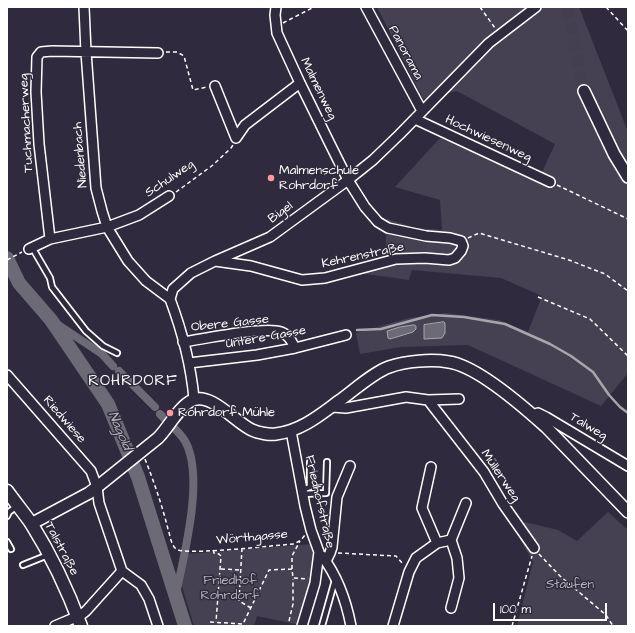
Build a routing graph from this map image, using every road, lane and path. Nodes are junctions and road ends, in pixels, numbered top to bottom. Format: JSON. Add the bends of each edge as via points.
{"nodes":[{"id":1,"x":84,"y":7,"type":"edge"},
{"id":2,"x":276,"y":7,"type":"edge"},
{"id":3,"x":314,"y":7,"type":"edge"},
{"id":4,"x":366,"y":7,"type":"edge"},
{"id":5,"x":480,"y":7,"type":"edge"},
{"id":6,"x":536,"y":7,"type":"edge"},
{"id":7,"x":606,"y":7,"type":"edge"},
{"id":8,"x":276,"y":26,"type":"junction"},
{"id":9,"x":628,"y":31,"type":"edge"},
{"id":10,"x":500,"y":34,"type":"junction"},
{"id":11,"x":86,"y":52,"type":"junction"},
{"id":12,"x":158,"y":53,"type":"joint"},
{"id":13,"x":300,"y":83,"type":"junction"},
{"id":14,"x":215,"y":86,"type":"joint"},
{"id":15,"x":584,"y":91,"type":"tunnel mouth"},
{"id":16,"x":422,"y":111,"type":"junction"},
{"id":17,"x":415,"y":119,"type":"junction"},
{"id":18,"x":236,"y":138,"type":"junction"},
{"id":19,"x":628,"y":177,"type":"edge"},
{"id":20,"x":348,"y":180,"type":"junction"},
{"id":21,"x":550,"y":182,"type":"joint"},
{"id":22,"x":169,"y":196,"type":"joint"},
{"id":23,"x":628,"y":219,"type":"edge"},
{"id":24,"x":107,"y":227,"type":"junction"},
{"id":25,"x":50,"y":239,"type":"junction"},
{"id":26,"x":461,"y":241,"type":"junction"},
{"id":27,"x":28,"y":249,"type":"junction"},
{"id":28,"x":7,"y":260,"type":"edge"},
{"id":29,"x":215,"y":261,"type":"junction"},
{"id":30,"x":628,"y":291,"type":"edge"},
{"id":31,"x":538,"y":297,"type":"dead end"},
{"id":32,"x":170,"y":299,"type":"junction"},
{"id":33,"x":346,"y":334,"type":"dead end"},
{"id":34,"x":183,"y":342,"type":"junction"},
{"id":35,"x":295,"y":348,"type":"junction"},
{"id":36,"x":117,"y":353,"type":"dead end"},
{"id":37,"x":628,"y":356,"type":"edge"},
{"id":38,"x":189,"y":363,"type":"junction"},
{"id":39,"x":7,"y":375,"type":"edge"},
{"id":40,"x":459,"y":398,"type":"dead end"},
{"id":41,"x":194,"y":399,"type":"junction"},
{"id":42,"x":428,"y":400,"type":"junction"},
{"id":43,"x":332,"y":407,"type":"junction"},
{"id":44,"x":533,"y":415,"type":"junction"},
{"id":45,"x":291,"y":431,"type":"junction"},
{"id":46,"x":140,"y":451,"type":"junction"},
{"id":47,"x":310,"y":462,"type":"dead end"},
{"id":48,"x":327,"y":462,"type":"dead end"},
{"id":49,"x":350,"y":466,"type":"dead end"},
{"id":50,"x":628,"y":466,"type":"edge"},
{"id":51,"x":431,"y":467,"type":"dead end"},
{"id":52,"x":97,"y":486,"type":"junction"},
{"id":53,"x":7,"y":491,"type":"edge"},
{"id":54,"x":302,"y":492,"type":"junction"},
{"id":55,"x":466,"y":503,"type":"dead end"},
{"id":56,"x":18,"y":506,"type":"junction"},
{"id":57,"x":628,"y":512,"type":"edge"},
{"id":58,"x":7,"y":516,"type":"edge"},
{"id":59,"x":31,"y":524,"type":"junction"},
{"id":60,"x":311,"y":530,"type":"junction"},
{"id":61,"x":301,"y":540,"type":"junction"},
{"id":62,"x":451,"y":540,"type":"junction"},
{"id":63,"x":7,"y":542,"type":"edge"},
{"id":64,"x":437,"y":543,"type":"junction"},
{"id":65,"x":242,"y":548,"type":"junction"},
{"id":66,"x":534,"y":548,"type":"junction"},
{"id":67,"x":11,"y":549,"type":"dead end"},
{"id":68,"x":213,"y":550,"type":"junction"},
{"id":69,"x":319,"y":552,"type":"junction"},
{"id":70,"x":48,"y":554,"type":"junction"},
{"id":71,"x":328,"y":557,"type":"junction"},
{"id":72,"x":23,"y":565,"type":"dead end"},
{"id":73,"x":220,"y":568,"type":"junction"},
{"id":74,"x":292,"y":569,"type":"junction"},
{"id":75,"x":241,"y":570,"type":"junction"},
{"id":76,"x":122,"y":571,"type":"junction"},
{"id":77,"x":409,"y":572,"type":"junction"},
{"id":78,"x":293,"y":578,"type":"junction"},
{"id":79,"x":336,"y":578,"type":"junction"},
{"id":80,"x":316,"y":579,"type":"junction"},
{"id":81,"x":251,"y":608,"type":"junction"},
{"id":82,"x":451,"y":608,"type":"dead end"},
{"id":83,"x":289,"y":621,"type":"dead end"},
{"id":84,"x":79,"y":622,"type":"edge"},
{"id":85,"x":210,"y":622,"type":"dead end"},
{"id":86,"x":216,"y":622,"type":"junction"},
{"id":87,"x":55,"y":626,"type":"edge"},
{"id":88,"x":158,"y":626,"type":"edge"},
{"id":89,"x":302,"y":626,"type":"edge"},
{"id":90,"x":322,"y":626,"type":"edge"},
{"id":91,"x":351,"y":626,"type":"edge"},
{"id":92,"x":393,"y":626,"type":"edge"},
{"id":93,"x":512,"y":626,"type":"edge"},
{"id":94,"x":613,"y":626,"type":"edge"}],
"edges":[{"from":1,"to":11,"type":"street","name":"Niedenbach"},
{"from":2,"to":8,"type":"street","name":"Malmenweg"},
{"from":3,"to":8,"type":"path"},
{"from":4,"to":16,"type":"street","name":"Panorama"},
{"from":5,"to":10,"type":"path"},
{"from":6,"to":10,"type":"street","name":"Bigel"},
{"from":7,"to":9,"type":"path"},
{"from":8,"to":13,"type":"street","name":"Malmenweg"},
{"from":10,"to":16,"type":"street","name":"Bigel"},
{"from":11,"to":12,"type":"street"},
{"from":11,"to":24,"type":"street","name":"Niedenbach","via":[[96,188]]},
{"from":11,"to":25,"type":"street","name":"Tuchmacherweg","via":[[41,52],[37,57],[38,144]]},
{"from":12,"to":14,"type":"path","via":[[177,52],[184,56],[193,90]]},
{"from":13,"to":18,"type":"street","via":[[245,125]]},
{"from":13,"to":20,"type":"street","name":"Malmenweg"},
{"from":14,"to":18,"type":"street"},
{"from":15,"to":19,"type":"street"},
{"from":16,"to":17,"type":"street","name":"Bigel"},
{"from":17,"to":20,"type":"street","name":"Bigel","via":[[373,160]]},
{"from":17,"to":21,"type":"street","name":"Hochwiesenweg"},
{"from":18,"to":22,"type":"path","name":"Schulweg","via":[[231,148],[213,165]]},
{"from":20,"to":26,"type":"street","name":"Kehrenstraße","via":[[365,207],[378,222],[388,228]]},
{"from":20,"to":29,"type":"street","name":"Bigel","via":[[270,237]]},
{"from":21,"to":23,"type":"path"},
{"from":22,"to":24,"type":"street","name":"Schulweg","via":[[139,215]]},
{"from":24,"to":25,"type":"street","name":"Schulweg"},
{"from":24,"to":32,"type":"street","name":"Niedenbach","via":[[128,261],[146,281]]},
{"from":25,"to":27,"type":"street","name":"Schulweg"},
{"from":26,"to":29,"type":"street","name":"Kehrenstraße","via":[[461,251],[449,260],[396,259],[325,278],[302,280],[251,266]]},
{"from":26,"to":30,"type":"path","via":[[479,233],[569,260],[605,274]]},
{"from":27,"to":28,"type":"path"},
{"from":27,"to":36,"type":"lane","via":[[50,278],[52,287],[86,331],[103,346]]},
{"from":29,"to":32,"type":"street","name":"Bigel","via":[[191,273],[179,283]]},
{"from":31,"to":37,"type":"path","via":[[590,319]]},
{"from":32,"to":34,"type":"street"},
{"from":33,"to":35,"type":"street","name":"Untere Gasse"},
{"from":34,"to":35,"type":"street","name":"Obere Gasse","via":[[268,331],[281,332],[288,336]]},
{"from":34,"to":38,"type":"street"},
{"from":35,"to":38,"type":"street","name":"Untere Gasse"},
{"from":38,"to":41,"type":"street"},
{"from":39,"to":52,"type":"street","name":"Riedwiese","via":[[91,471]]},
{"from":40,"to":42,"type":"street"},
{"from":41,"to":45,"type":"street","via":[[206,399],[214,403],[253,431],[275,434]]},
{"from":41,"to":46,"type":"street","via":[[184,406],[166,430]]},
{"from":42,"to":43,"type":"street","via":[[406,398],[346,408]]},
{"from":42,"to":66,"type":"street","name":"Müllerweg","via":[[484,472],[502,504]]},
{"from":43,"to":44,"type":"street","via":[[388,367],[416,361],[450,362],[490,382]]},
{"from":43,"to":45,"type":"street"},
{"from":44,"to":50,"type":"street","name":"Talweg","via":[[538,413],[546,417]]},
{"from":44,"to":57,"type":"street"},
{"from":45,"to":54,"type":"street","name":"Friedhofstraße"},
{"from":46,"to":52,"type":"street"},
{"from":46,"to":68,"type":"path","name":"Wörthgasse","via":[[175,549],[190,552]]},
{"from":47,"to":54,"type":"lane","via":[[310,487]]},
{"from":48,"to":54,"type":"lane","via":[[326,493]]},
{"from":49,"to":71,"type":"street","via":[[337,497]]},
{"from":51,"to":64,"type":"street","via":[[422,508]]},
{"from":52,"to":59,"type":"street"},
{"from":52,"to":76,"type":"street","name":"Riedwiese","via":[[99,503]]},
{"from":53,"to":56,"type":"main road","name":"Talstraße"},
{"from":54,"to":60,"type":"street","name":"Friedhofstraße"},
{"from":55,"to":62,"type":"street"},
{"from":56,"to":58,"type":"lane"},
{"from":56,"to":59,"type":"main road","name":"Talstraße"},
{"from":59,"to":70,"type":"main road","name":"Talstraße"},
{"from":60,"to":61,"type":"path","name":"Wörthgasse"},
{"from":60,"to":69,"type":"street","name":"Friedhofstraße"},
{"from":61,"to":65,"type":"path","name":"Wörthgasse","via":[[294,544]]},
{"from":61,"to":74,"type":"path","via":[[292,556]]},
{"from":62,"to":64,"type":"street"},
{"from":62,"to":82,"type":"street","via":[[457,558],[459,578]]},
{"from":63,"to":67,"type":"lane"},
{"from":64,"to":77,"type":"street","via":[[416,558]]},
{"from":65,"to":68,"type":"path","name":"Wörthgasse"},
{"from":65,"to":75,"type":"path"},
{"from":66,"to":93,"type":"path"},
{"from":66,"to":94,"type":"path","via":[[560,576],[606,615]]},
{"from":68,"to":73,"type":"path","via":[[221,556]]},
{"from":69,"to":71,"type":"street"},
{"from":69,"to":80,"type":"street","name":"Friedhofstraße"},
{"from":70,"to":72,"type":"lane"},
{"from":70,"to":84,"type":"main road","name":"Talstraße"},
{"from":71,"to":77,"type":"path","via":[[396,556]]},
{"from":71,"to":79,"type":"street"},
{"from":73,"to":75,"type":"path"},
{"from":73,"to":86,"type":"path"},
{"from":74,"to":78,"type":"path"},
{"from":74,"to":81,"type":"path","via":[[269,570]]},
{"from":75,"to":81,"type":"path","via":[[239,601]]},
{"from":76,"to":84,"type":"street"},
{"from":76,"to":88,"type":"street","via":[[141,585],[149,599]]},
{"from":77,"to":92,"type":"street"},
{"from":78,"to":80,"type":"path"},
{"from":78,"to":83,"type":"path","via":[[293,604]]},
{"from":79,"to":90,"type":"lane"},
{"from":79,"to":91,"type":"street","via":[[346,603]]},
{"from":80,"to":89,"type":"street","name":"Friedhofstraße"},
{"from":81,"to":86,"type":"path","via":[[243,624]]},
{"from":84,"to":87,"type":"street"},
{"from":85,"to":86,"type":"path"}]}
